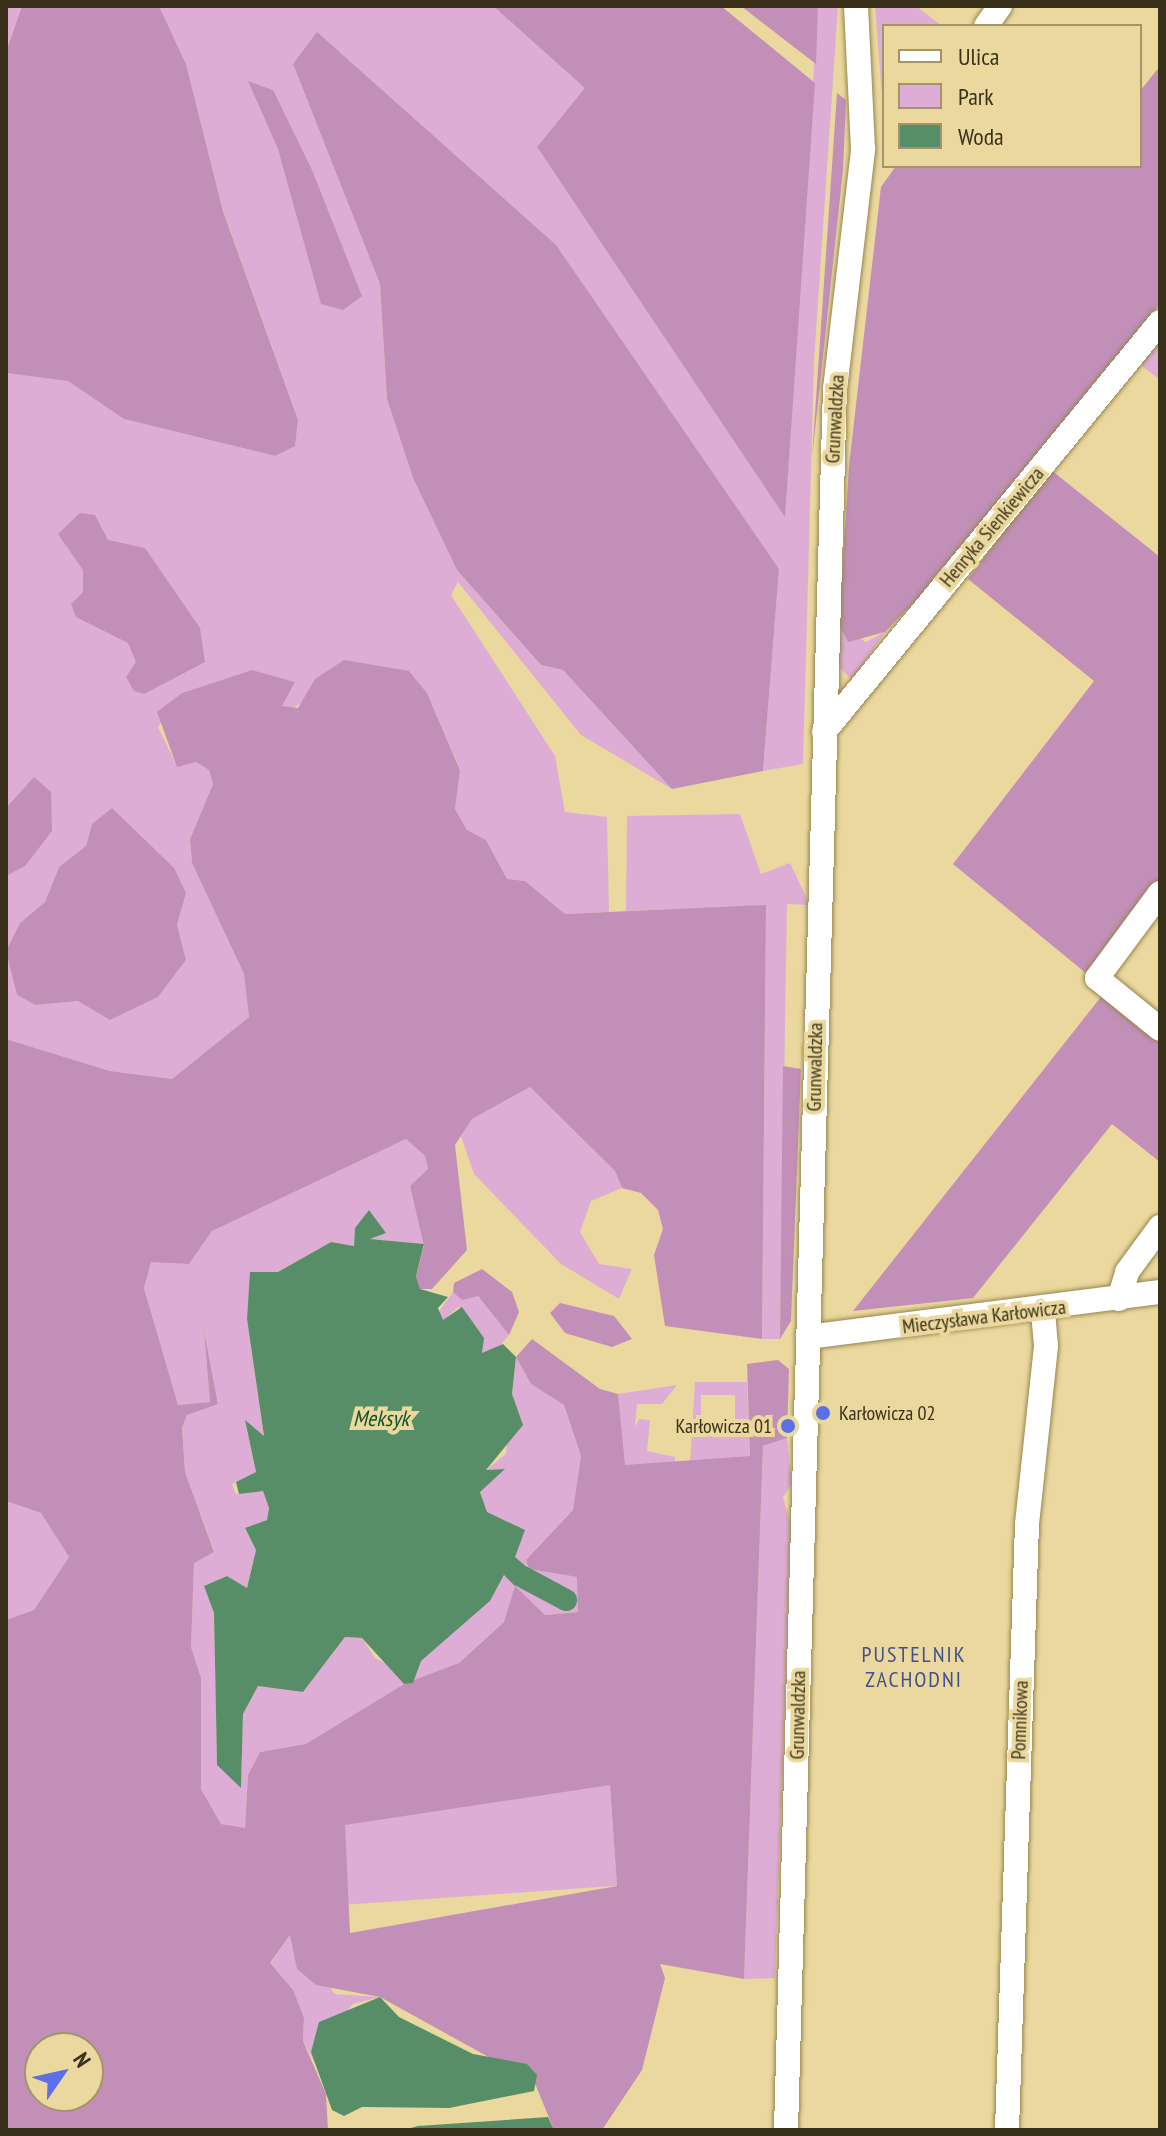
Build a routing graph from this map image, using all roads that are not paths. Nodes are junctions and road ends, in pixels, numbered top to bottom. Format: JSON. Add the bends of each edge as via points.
{"nodes":[{"id":1,"x":856,"y":6,"type":"edge"},
{"id":2,"x":1000,"y":6,"type":"edge"},
{"id":3,"x":987,"y":24,"type":"edge"},
{"id":4,"x":874,"y":145,"type":"edge"},
{"id":5,"x":1160,"y":322,"type":"edge"},
{"id":6,"x":824,"y":732,"type":"junction"},
{"id":7,"x":1160,"y":893,"type":"edge"},
{"id":8,"x":1160,"y":1029,"type":"edge"},
{"id":9,"x":1160,"y":1227,"type":"edge"},
{"id":10,"x":1160,"y":1292,"type":"edge"},
{"id":11,"x":1119,"y":1299,"type":"junction"},
{"id":12,"x":1043,"y":1311,"type":"junction"},
{"id":13,"x":808,"y":1337,"type":"junction"},
{"id":14,"x":786,"y":2130,"type":"edge"},
{"id":15,"x":1007,"y":2130,"type":"edge"}],
"edges":[{"from":1,"to":4,"type":"street","name":"Grunwaldzka"},
{"from":2,"to":3,"type":"street"},
{"from":4,"to":6,"type":"street","name":"Grunwaldzka","via":[[835,389]]},
{"from":5,"to":6,"type":"street","name":"Henryka Sienkiewicza"},
{"from":6,"to":13,"type":"street","name":"Grunwaldzka"},
{"from":7,"to":8,"type":"street","via":[[1097,978]]},
{"from":9,"to":11,"type":"street","via":[[1127,1272]]},
{"from":10,"to":11,"type":"street","name":"Mieczysława Karłowicza"},
{"from":11,"to":12,"type":"street","name":"Mieczysława Karłowicza"},
{"from":12,"to":13,"type":"street","name":"Mieczysława Karłowicza"},
{"from":12,"to":15,"type":"street","name":"Pomnikowa","via":[[1046,1346],[1027,1524]]},
{"from":13,"to":14,"type":"street","name":"Grunwaldzka"}]}
